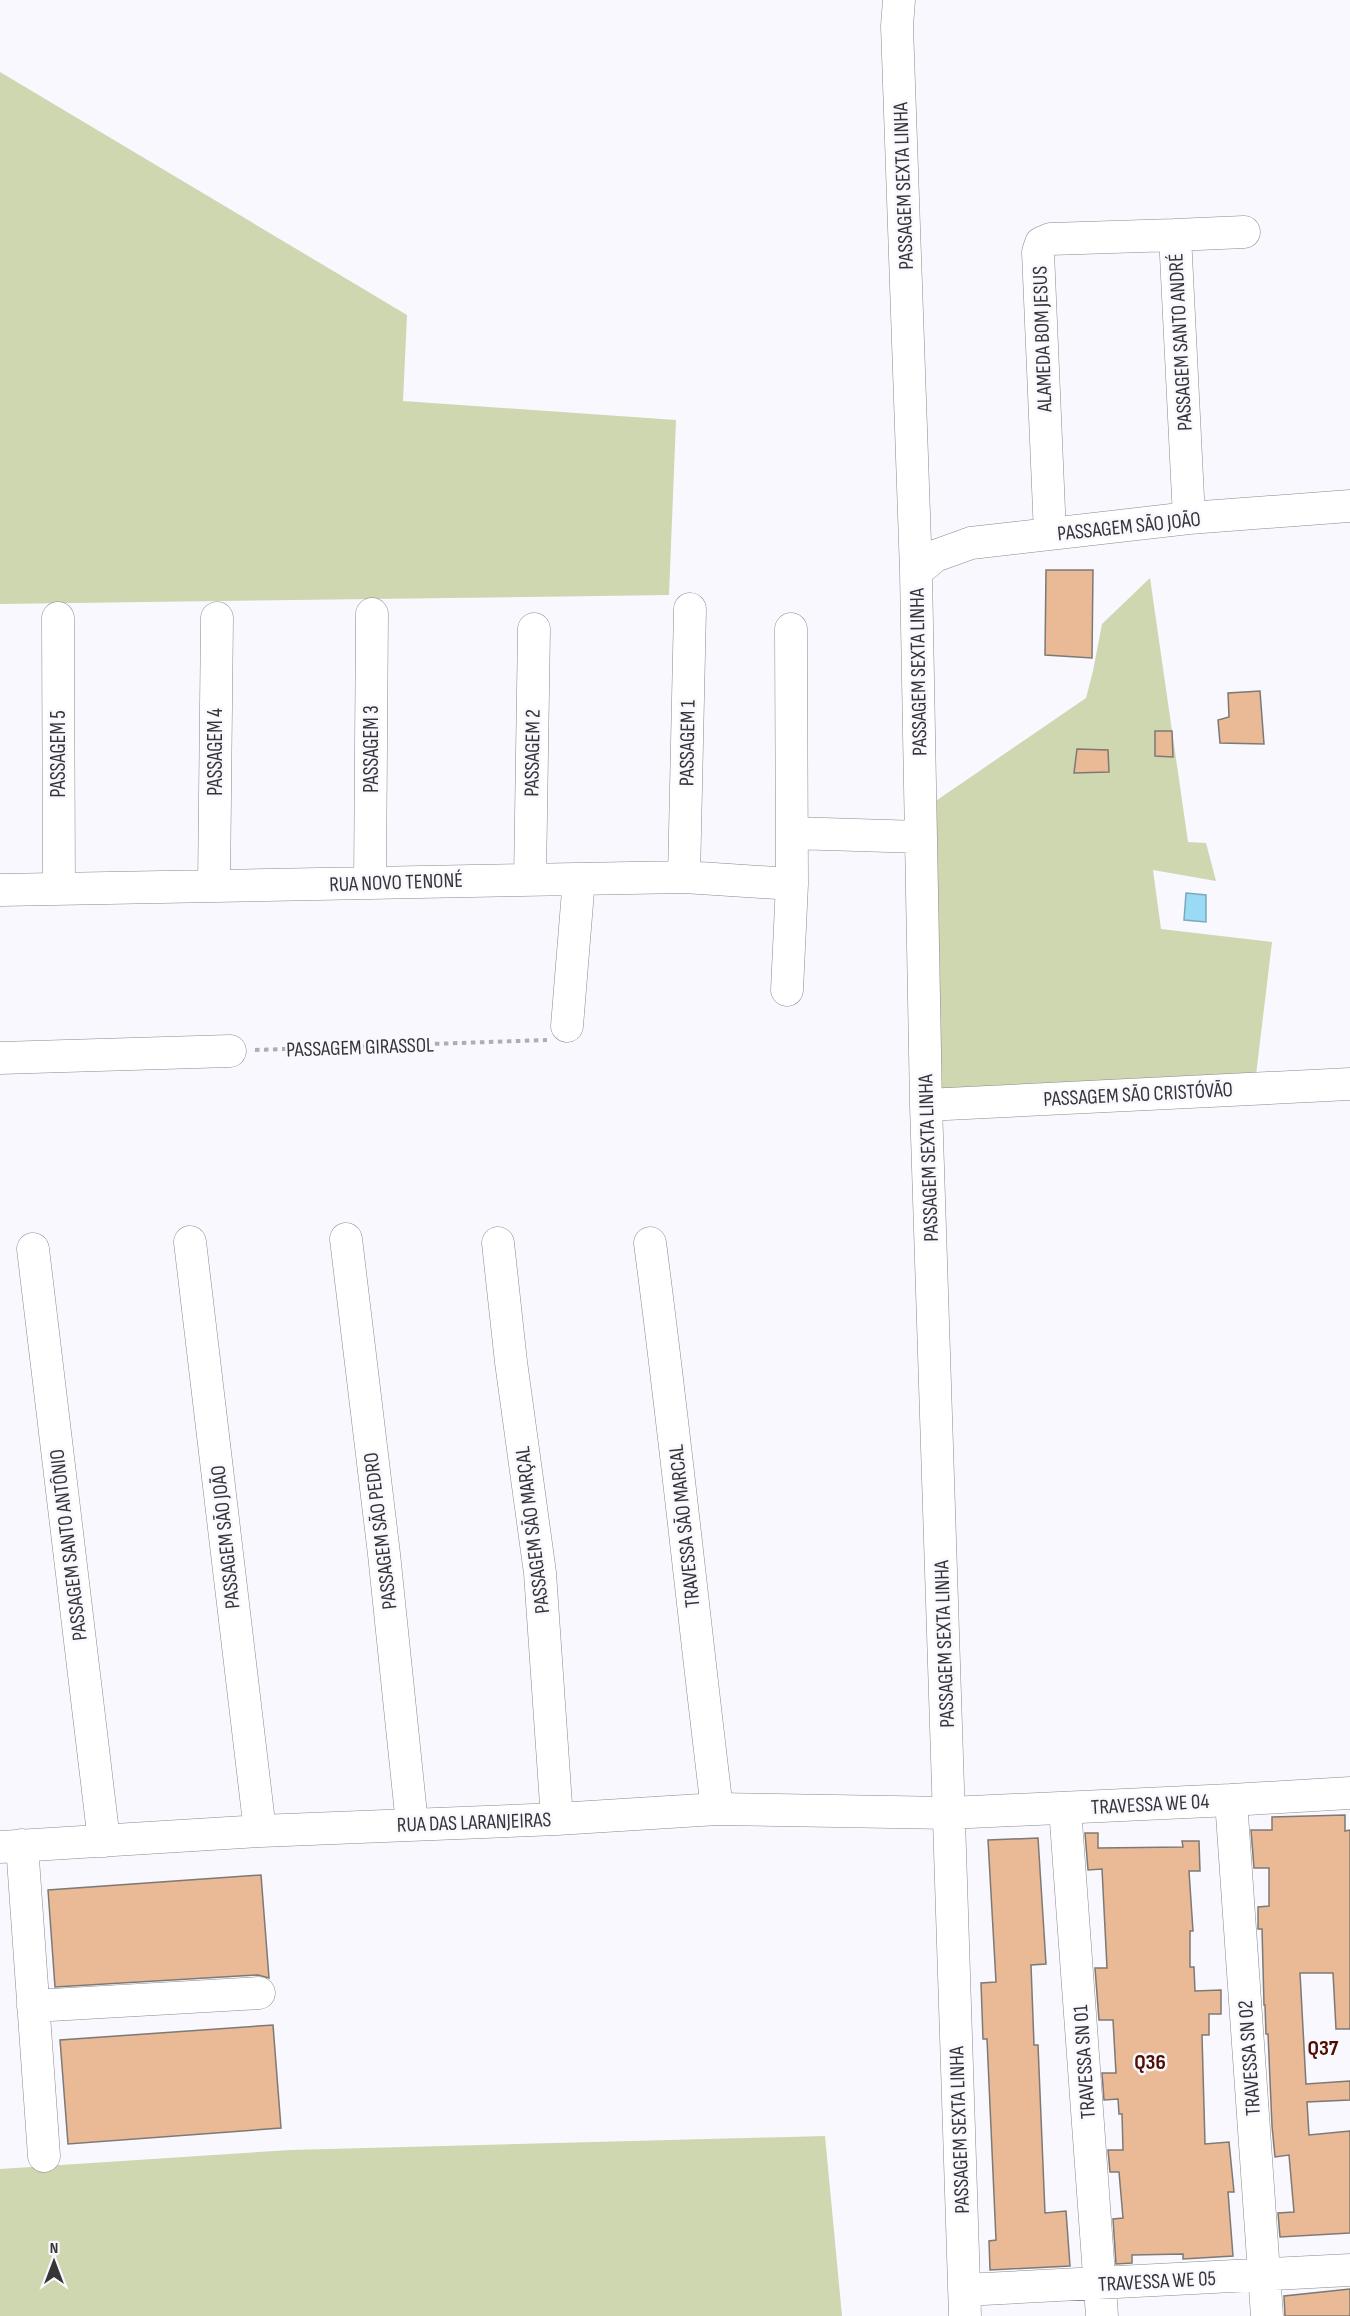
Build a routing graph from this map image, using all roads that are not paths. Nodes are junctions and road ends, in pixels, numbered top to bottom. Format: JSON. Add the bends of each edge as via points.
{"nodes":[{"id":1,"x":899,"y":0,"type":"edge"},
{"id":2,"x":1244,"y":232,"type":"dead end"},
{"id":3,"x":1175,"y":235,"type":"junction"},
{"id":4,"x":1350,"y":506,"type":"edge"},
{"id":5,"x":1189,"y":518,"type":"junction"},
{"id":6,"x":1050,"y":534,"type":"junction"},
{"id":7,"x":916,"y":572,"type":"junction"},
{"id":8,"x":690,"y":609,"type":"dead end"},
{"id":9,"x":372,"y":614,"type":"dead end"},
{"id":10,"x":58,"y":618,"type":"dead end"},
{"id":11,"x":217,"y":618,"type":"dead end"},
{"id":12,"x":534,"y":629,"type":"dead end"},
{"id":13,"x":791,"y":629,"type":"dead end"},
{"id":14,"x":792,"y":833,"type":"junction"},
{"id":15,"x":920,"y":837,"type":"junction"},
{"id":16,"x":684,"y":877,"type":"junction"},
{"id":17,"x":530,"y":878,"type":"junction"},
{"id":18,"x":579,"y":879,"type":"junction"},
{"id":19,"x":370,"y":883,"type":"junction"},
{"id":20,"x":792,"y":884,"type":"junction"},
{"id":21,"x":214,"y":886,"type":"junction"},
{"id":22,"x":59,"y":889,"type":"junction"},
{"id":23,"x":0,"y":890,"type":"edge"},
{"id":24,"x":788,"y":990,"type":"dead end"},
{"id":25,"x":567,"y":1026,"type":"road end"},
{"id":26,"x":230,"y":1051,"type":"road end"},
{"id":27,"x":0,"y":1058,"type":"edge"},
{"id":28,"x":1350,"y":1084,"type":"edge"},
{"id":29,"x":926,"y":1105,"type":"junction"},
{"id":30,"x":346,"y":1239,"type":"dead end"},
{"id":31,"x":190,"y":1242,"type":"dead end"},
{"id":32,"x":498,"y":1243,"type":"dead end"},
{"id":33,"x":650,"y":1243,"type":"dead end"},
{"id":34,"x":33,"y":1250,"type":"dead end"},
{"id":35,"x":1350,"y":1793,"type":"edge"},
{"id":36,"x":1231,"y":1800,"type":"junction"},
{"id":37,"x":1065,"y":1808,"type":"junction"},
{"id":38,"x":717,"y":1809,"type":"junction"},
{"id":39,"x":949,"y":1813,"type":"junction"},
{"id":40,"x":557,"y":1819,"type":"junction"},
{"id":41,"x":412,"y":1824,"type":"junction"},
{"id":42,"x":260,"y":1831,"type":"junction"},
{"id":43,"x":104,"y":1841,"type":"junction"},
{"id":44,"x":11,"y":1846,"type":"edge"},
{"id":45,"x":259,"y":1993,"type":"dead end"},
{"id":46,"x":33,"y":2006,"type":"junction"},
{"id":47,"x":44,"y":2156,"type":"dead end"},
{"id":48,"x":1350,"y":2270,"type":"edge"},
{"id":49,"x":1264,"y":2276,"type":"junction"},
{"id":50,"x":1100,"y":2284,"type":"junction"},
{"id":51,"x":964,"y":2303,"type":"edge"},
{"id":52,"x":1102,"y":2316,"type":"edge"},
{"id":53,"x":1267,"y":2316,"type":"edge"}],
"edges":[{"from":1,"to":7,"type":"street","name":"PASSAGEM SEXTA LINHA"},
{"from":2,"to":3,"type":"street","name":"PASSAGEM SANTO ANDRÉ"},
{"from":3,"to":5,"type":"street","name":"PASSAGEM SANTO ANDRÉ"},
{"from":3,"to":6,"type":"street","name":"ALAMEDA BOM JESUS","via":[[1050,239],[1041,243],[1038,252]]},
{"from":4,"to":5,"type":"street","name":"PASSAGEM SÃO JOÃO"},
{"from":5,"to":6,"type":"street","name":"PASSAGEM SÃO JOÃO"},
{"from":6,"to":7,"type":"street","name":"PASSAGEM SÃO JOÃO","via":[[971,543],[935,556]]},
{"from":7,"to":15,"type":"street","name":"PASSAGEM SEXTA LINHA"},
{"from":8,"to":16,"type":"street","name":"PASSAGEM 1"},
{"from":9,"to":19,"type":"street","name":"PASSAGEM 3"},
{"from":10,"to":22,"type":"street","name":"PASSAGEM 5"},
{"from":11,"to":21,"type":"street","name":"PASSAGEM 4"},
{"from":12,"to":17,"type":"street","name":"PASSAGEM 2"},
{"from":13,"to":14,"type":"street"},
{"from":14,"to":15,"type":"street"},
{"from":14,"to":20,"type":"street"},
{"from":15,"to":29,"type":"street","name":"PASSAGEM SEXTA LINHA"},
{"from":16,"to":18,"type":"street","name":"RUA NOVO TENONÉ"},
{"from":16,"to":20,"type":"street","name":"RUA NOVO TENONÉ"},
{"from":17,"to":18,"type":"street","name":"RUA NOVO TENONÉ"},
{"from":17,"to":19,"type":"street","name":"RUA NOVO TENONÉ"},
{"from":18,"to":25,"type":"street"},
{"from":19,"to":21,"type":"street","name":"RUA NOVO TENONÉ"},
{"from":20,"to":24,"type":"street"},
{"from":21,"to":22,"type":"street","name":"RUA NOVO TENONÉ"},
{"from":22,"to":23,"type":"street","name":"RUA NOVO TENONÉ"},
{"from":26,"to":27,"type":"street"},
{"from":28,"to":29,"type":"street","name":"PASSAGEM SÃO CRISTÓVÃO"},
{"from":29,"to":39,"type":"street","name":"PASSAGEM SEXTA LINHA"},
{"from":30,"to":41,"type":"street","name":"PASSAGEM SÃO PEDRO"},
{"from":31,"to":42,"type":"street","name":"PASSAGEM SÃO JOÃO"},
{"from":32,"to":40,"type":"street","name":"PASSAGEM SÃO MARÇAL","via":[[540,1573]]},
{"from":33,"to":38,"type":"street","name":"TRAVESSA SÃO MARCAL"},
{"from":34,"to":43,"type":"street","name":"PASSAGEM SANTO ANTÔNIO"},
{"from":35,"to":36,"type":"street","name":"TRAVESSA WE 04"},
{"from":36,"to":37,"type":"street","name":"TRAVESSA WE 04"},
{"from":36,"to":49,"type":"street","name":"TRAVESSA SN 02"},
{"from":37,"to":39,"type":"street","name":"TRAVESSA WE 04"},
{"from":37,"to":50,"type":"street","name":"TRAVESSA SN 01"},
{"from":38,"to":39,"type":"street","name":"RUA DAS LARANJEIRAS"},
{"from":38,"to":40,"type":"street","name":"RUA DAS LARANJEIRAS"},
{"from":39,"to":51,"type":"street","name":"PASSAGEM SEXTA LINHA"},
{"from":40,"to":41,"type":"street","name":"RUA DAS LARANJEIRAS"},
{"from":41,"to":42,"type":"street","name":"RUA DAS LARANJEIRAS"},
{"from":42,"to":43,"type":"street","name":"RUA DAS LARANJEIRAS"},
{"from":43,"to":44,"type":"street","name":"RUA DAS LARANJEIRAS"},
{"from":44,"to":46,"type":"street"},
{"from":45,"to":46,"type":"street"},
{"from":46,"to":47,"type":"street"},
{"from":48,"to":49,"type":"street","name":"TRAVESSA WE 05"},
{"from":49,"to":50,"type":"street","name":"TRAVESSA WE 05"},
{"from":49,"to":53,"type":"street","name":"TRAVESSA SN 02"},
{"from":50,"to":51,"type":"street","name":"TRAVESSA WE 05"},
{"from":50,"to":52,"type":"street","name":"TRAVESSA SN 01"}]}
